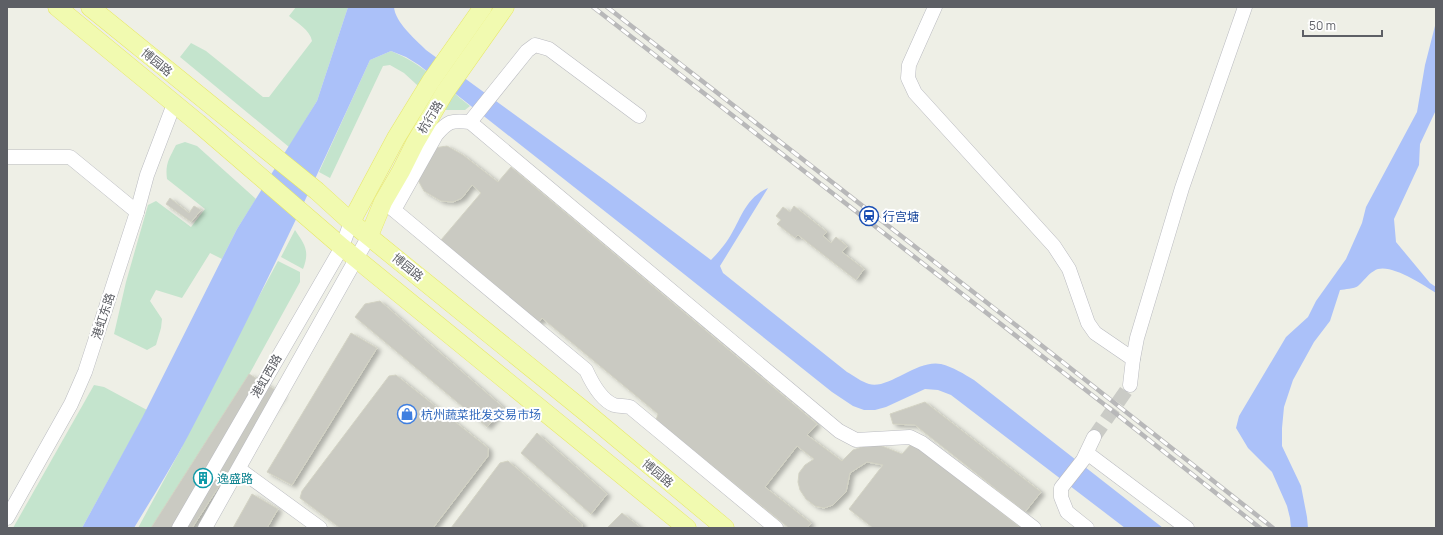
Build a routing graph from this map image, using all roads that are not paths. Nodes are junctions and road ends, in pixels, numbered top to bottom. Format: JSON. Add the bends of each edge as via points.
{"nodes":[{"id":1,"x":57,"y":7,"type":"edge"},
{"id":2,"x":90,"y":7,"type":"edge"},
{"id":3,"x":483,"y":7,"type":"edge"},
{"id":4,"x":505,"y":7,"type":"edge"},
{"id":5,"x":935,"y":7,"type":"edge"},
{"id":6,"x":1246,"y":7,"type":"edge"},
{"id":7,"x":438,"y":87,"type":"junction"},
{"id":8,"x":174,"y":104,"type":"junction"},
{"id":9,"x":639,"y":116,"type":"dead end"},
{"id":10,"x":473,"y":118,"type":"junction"},
{"id":11,"x":7,"y":157,"type":"edge"},
{"id":12,"x":388,"y":206,"type":"junction"},
{"id":13,"x":137,"y":212,"type":"junction"},
{"id":14,"x":351,"y":222,"type":"junction"},
{"id":15,"x":370,"y":236,"type":"junction"},
{"id":16,"x":342,"y":247,"type":"junction"},
{"id":17,"x":358,"y":259,"type":"junction"},
{"id":18,"x":1133,"y":359,"type":"junction"},
{"id":19,"x":1130,"y":385,"type":"tunnel mouth"},
{"id":20,"x":602,"y":395,"type":"junction"},
{"id":21,"x":588,"y":414,"type":"junction"},
{"id":22,"x":1094,"y":437,"type":"tunnel mouth"},
{"id":23,"x":1085,"y":456,"type":"junction"},
{"id":24,"x":239,"y":468,"type":"junction"},
{"id":25,"x":7,"y":518,"type":"edge"},
{"id":26,"x":179,"y":528,"type":"edge"},
{"id":27,"x":205,"y":528,"type":"edge"},
{"id":28,"x":320,"y":528,"type":"edge"},
{"id":29,"x":687,"y":528,"type":"edge"},
{"id":30,"x":725,"y":528,"type":"edge"},
{"id":31,"x":776,"y":528,"type":"edge"},
{"id":32,"x":1034,"y":528,"type":"edge"},
{"id":33,"x":1087,"y":528,"type":"edge"},
{"id":34,"x":1187,"y":528,"type":"edge"}],
"edges":[{"from":1,"to":8,"type":"main road","name":"博园路"},
{"from":2,"to":14,"type":"main road","name":"博园路","via":[[317,191]]},
{"from":3,"to":7,"type":"main road","name":"杭行路","via":[[457,44]]},
{"from":4,"to":7,"type":"main road","name":"杭行路","via":[[471,56]]},
{"from":5,"to":18,"type":"street","via":[[909,65],[908,78],[915,93],[1054,246],[1068,269],[1088,323],[1095,333]]},
{"from":6,"to":18,"type":"street","via":[[1182,188]]},
{"from":7,"to":12,"type":"main road","name":"杭行路"},
{"from":7,"to":14,"type":"main road","name":"杭行路","via":[[396,138]]},
{"from":8,"to":13,"type":"street","name":"港虹东路","via":[[147,175]]},
{"from":8,"to":16,"type":"main road","name":"博园路"},
{"from":9,"to":10,"type":"street","via":[[549,49],[535,45],[527,51]]},
{"from":10,"to":12,"type":"street","via":[[444,125]]},
{"from":10,"to":32,"type":"street","via":[[839,431],[856,440],[910,437],[922,443]]},
{"from":11,"to":13,"type":"street","via":[[70,157]]},
{"from":12,"to":15,"type":"main road","name":"杭行路"},
{"from":12,"to":20,"type":"street","via":[[586,370],[593,385]]},
{"from":13,"to":25,"type":"street","name":"港虹东路","via":[[85,372],[71,404]]},
{"from":14,"to":15,"type":"main road","name":"博园路"},
{"from":14,"to":16,"type":"street","name":"港虹西路"},
{"from":15,"to":17,"type":"street","name":"港虹西路"},
{"from":15,"to":21,"type":"main road","name":"博园路"},
{"from":16,"to":17,"type":"main road","name":"博园路"},
{"from":16,"to":26,"type":"street","name":"港虹西路"},
{"from":17,"to":24,"type":"street","name":"港虹西路"},
{"from":17,"to":29,"type":"main road","name":"博园路"},
{"from":18,"to":19,"type":"street"},
{"from":20,"to":21,"type":"street"},
{"from":20,"to":31,"type":"street","via":[[613,404],[630,407]]},
{"from":21,"to":30,"type":"main road","name":"博园路"},
{"from":22,"to":23,"type":"street"},
{"from":23,"to":33,"type":"street","via":[[1061,488],[1061,497],[1067,512]]},
{"from":23,"to":34,"type":"street"},
{"from":24,"to":27,"type":"street","name":"港虹西路"},
{"from":24,"to":28,"type":"street"}]}
